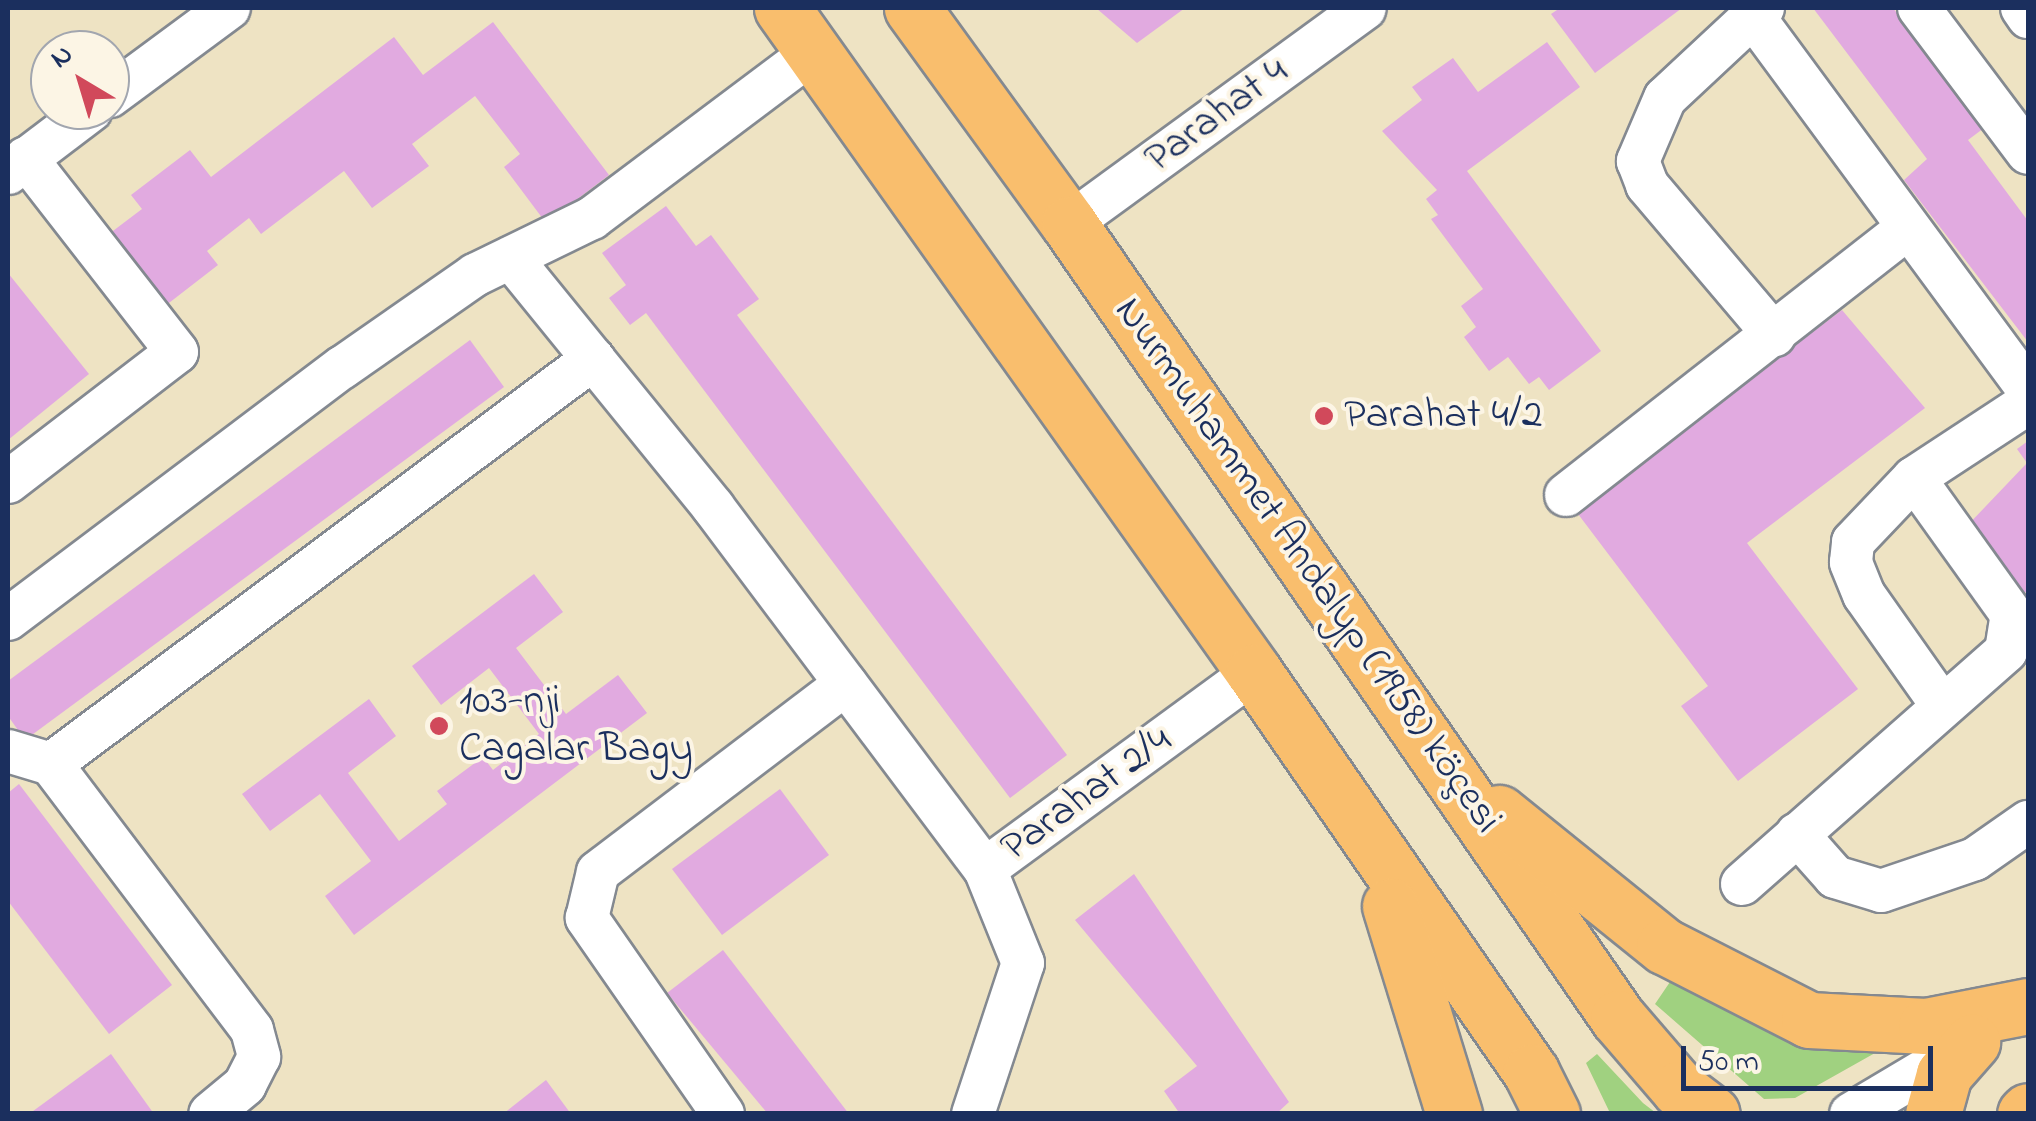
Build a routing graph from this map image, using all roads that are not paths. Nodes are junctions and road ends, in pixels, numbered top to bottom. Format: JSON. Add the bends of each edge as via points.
{"nodes":[{"id":1,"x":229,"y":8,"type":"edge"},
{"id":2,"x":782,"y":8,"type":"edge"},
{"id":3,"x":912,"y":8,"type":"edge"},
{"id":4,"x":1919,"y":8,"type":"edge"},
{"id":5,"x":2022,"y":8,"type":"edge"},
{"id":6,"x":1354,"y":11,"type":"edge"},
{"id":7,"x":1758,"y":12,"type":"edge"},
{"id":8,"x":2028,"y":17,"type":"edge"},
{"id":9,"x":812,"y":54,"type":"junction"},
{"id":10,"x":130,"y":81,"type":"edge"},
{"id":11,"x":65,"y":130,"type":"edge"},
{"id":12,"x":2028,"y":152,"type":"edge"},
{"id":13,"x":17,"y":166,"type":"edge"},
{"id":14,"x":1069,"y":224,"type":"junction"},
{"id":15,"x":1908,"y":228,"type":"junction"},
{"id":16,"x":511,"y":258,"type":"junction"},
{"id":17,"x":1774,"y":335,"type":"junction"},
{"id":18,"x":593,"y":360,"type":"junction"},
{"id":19,"x":2028,"y":389,"type":"edge"},
{"id":20,"x":2028,"y":403,"type":"edge"},
{"id":21,"x":1914,"y":478,"type":"junction"},
{"id":22,"x":8,"y":482,"type":"edge"},
{"id":23,"x":1566,"y":496,"type":"dead end"},
{"id":24,"x":8,"y":618,"type":"edge"},
{"id":25,"x":1254,"y":672,"type":"junction"},
{"id":26,"x":846,"y":684,"type":"junction"},
{"id":27,"x":1942,"y":704,"type":"junction"},
{"id":28,"x":8,"y":751,"type":"edge"},
{"id":29,"x":51,"y":764,"type":"junction"},
{"id":30,"x":1454,"y":776,"type":"junction"},
{"id":31,"x":2028,"y":822,"type":"edge"},
{"id":32,"x":1362,"y":833,"type":"junction"},
{"id":33,"x":1797,"y":834,"type":"junction"},
{"id":34,"x":985,"y":870,"type":"junction"},
{"id":35,"x":1742,"y":884,"type":"dead end"},
{"id":36,"x":2028,"y":1007,"type":"edge"},
{"id":37,"x":1972,"y":1042,"type":"junction"},
{"id":38,"x":210,"y":1114,"type":"edge"},
{"id":39,"x":723,"y":1114,"type":"edge"},
{"id":40,"x":972,"y":1114,"type":"edge"},
{"id":41,"x":1454,"y":1114,"type":"edge"},
{"id":42,"x":1552,"y":1114,"type":"edge"},
{"id":43,"x":1712,"y":1114,"type":"edge"},
{"id":44,"x":1851,"y":1114,"type":"edge"},
{"id":45,"x":1933,"y":1114,"type":"edge"}],
"edges":[{"from":1,"to":10,"type":"street"},
{"from":2,"to":9,"type":"main road"},
{"from":3,"to":14,"type":"main road","name":"Nurmuhammet Andalyp (1958) köçesi"},
{"from":4,"to":12,"type":"street"},
{"from":5,"to":8,"type":"street"},
{"from":6,"to":14,"type":"street","name":"Parahat 4"},
{"from":7,"to":15,"type":"street"},
{"from":7,"to":17,"type":"street","via":[[1665,98],[1638,161],[1646,184]]},
{"from":9,"to":16,"type":"street","via":[[592,218]]},
{"from":9,"to":25,"type":"main road"},
{"from":11,"to":13,"type":"street"},
{"from":13,"to":22,"type":"street","via":[[177,352]]},
{"from":14,"to":30,"type":"main road","name":"Nurmuhammet Andalyp (1958) köçesi"},
{"from":15,"to":17,"type":"street"},
{"from":15,"to":19,"type":"street"},
{"from":16,"to":18,"type":"street"},
{"from":16,"to":24,"type":"street","via":[[343,367]]},
{"from":17,"to":23,"type":"street"},
{"from":18,"to":26,"type":"street"},
{"from":18,"to":29,"type":"street"},
{"from":20,"to":21,"type":"street"},
{"from":21,"to":27,"type":"street","via":[[1863,526],[1851,562],[1864,595]]},
{"from":21,"to":27,"type":"street","via":[[2014,627],[2006,651]]},
{"from":25,"to":32,"type":"main road"},
{"from":25,"to":34,"type":"street","name":"Parahat 2/4"},
{"from":26,"to":34,"type":"street"},
{"from":26,"to":39,"type":"street","via":[[598,872],[587,918]]},
{"from":27,"to":33,"type":"street"},
{"from":28,"to":29,"type":"street"},
{"from":29,"to":38,"type":"street","via":[[252,1030],[258,1057],[245,1084]]},
{"from":30,"to":36,"type":"main road","via":[[1664,946],[1808,1020],[1926,1026]]},
{"from":30,"to":43,"type":"main road","name":"Nurmuhammet Andalyp (1958) köçesi","via":[[1618,1018],[1679,1089]]},
{"from":31,"to":33,"type":"street","via":[[1975,859],[1881,891],[1834,877]]},
{"from":32,"to":41,"type":"main road","via":[[1417,976]]},
{"from":32,"to":42,"type":"main road","via":[[1531,1072]]},
{"from":33,"to":35,"type":"street"},
{"from":34,"to":40,"type":"street","name":"Parahat 2/4","via":[[1023,962]]},
{"from":36,"to":37,"type":"street"},
{"from":37,"to":44,"type":"street"},
{"from":37,"to":45,"type":"main road","via":[[1944,1074]]}]}
